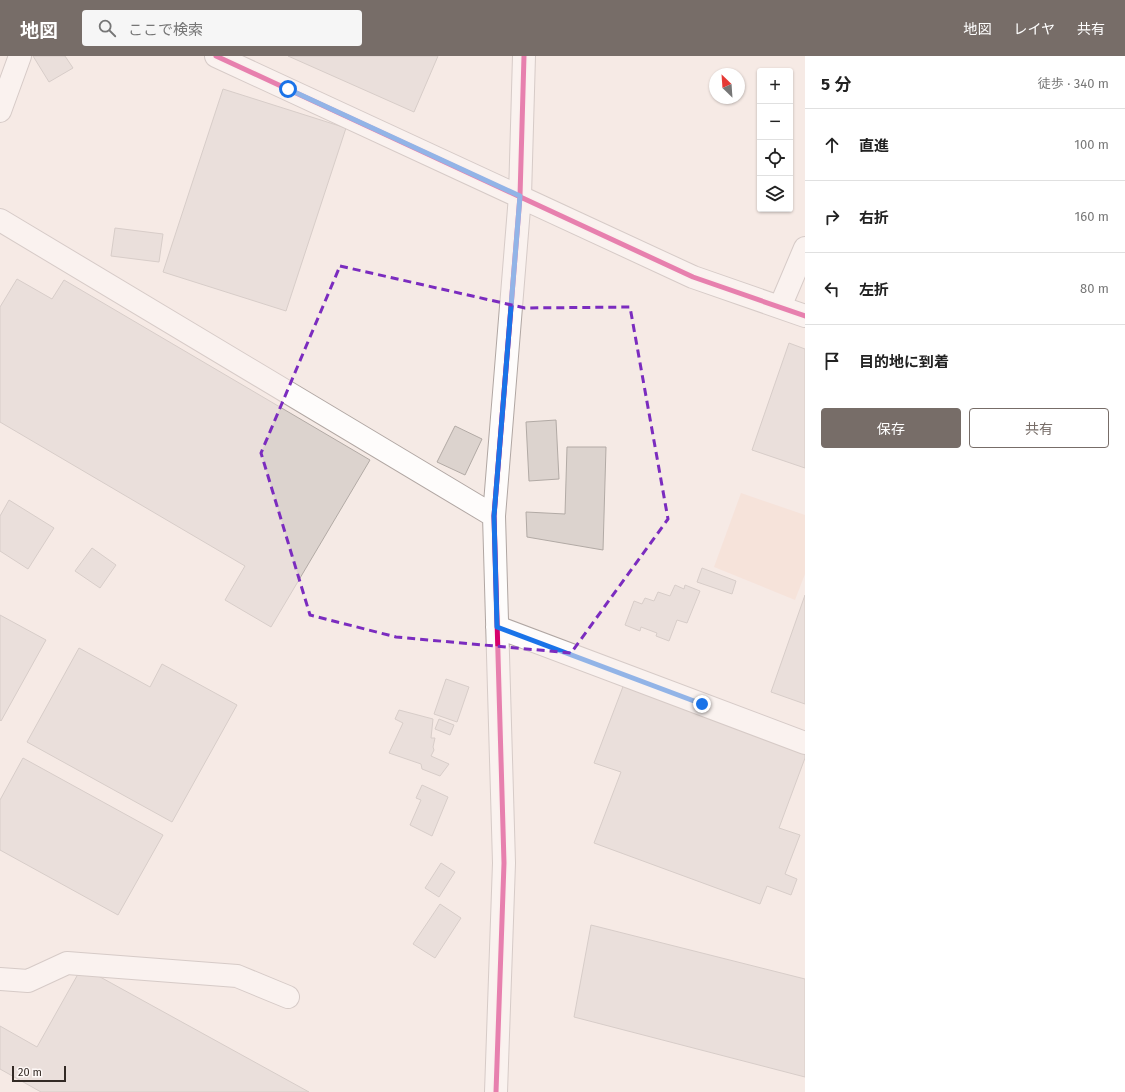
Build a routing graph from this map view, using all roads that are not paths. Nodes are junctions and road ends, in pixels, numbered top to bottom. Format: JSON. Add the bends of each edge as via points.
{"nodes":[{"id":1,"x":20,"y":56,"type":"edge"},
{"id":2,"x":216,"y":56,"type":"edge"},
{"id":3,"x":524,"y":56,"type":"edge"},
{"id":4,"x":0,"y":110,"type":"edge"},
{"id":5,"x":520,"y":196,"type":"junction"},
{"id":6,"x":0,"y":220,"type":"edge"},
{"id":7,"x":805,"y":248,"type":"edge"},
{"id":8,"x":780,"y":307,"type":"junction"},
{"id":9,"x":805,"y":316,"type":"edge"},
{"id":10,"x":494,"y":516,"type":"junction"},
{"id":11,"x":497,"y":627,"type":"junction"},
{"id":12,"x":805,"y":743,"type":"edge"},
{"id":13,"x":0,"y":979,"type":"edge"},
{"id":14,"x":288,"y":997,"type":"dead end"},
{"id":15,"x":496,"y":1092,"type":"edge"}],
"edges":[{"from":1,"to":4,"type":"street"},
{"from":2,"to":5,"type":"street"},
{"from":3,"to":5,"type":"street"},
{"from":5,"to":8,"type":"street","via":[[693,276]]},
{"from":5,"to":10,"type":"street"},
{"from":6,"to":10,"type":"street"},
{"from":7,"to":8,"type":"street"},
{"from":8,"to":9,"type":"street"},
{"from":10,"to":11,"type":"street"},
{"from":11,"to":12,"type":"street"},
{"from":11,"to":15,"type":"street","via":[[504,863]]},
{"from":13,"to":14,"type":"street","via":[[28,981],[67,963],[237,976]]}]}
